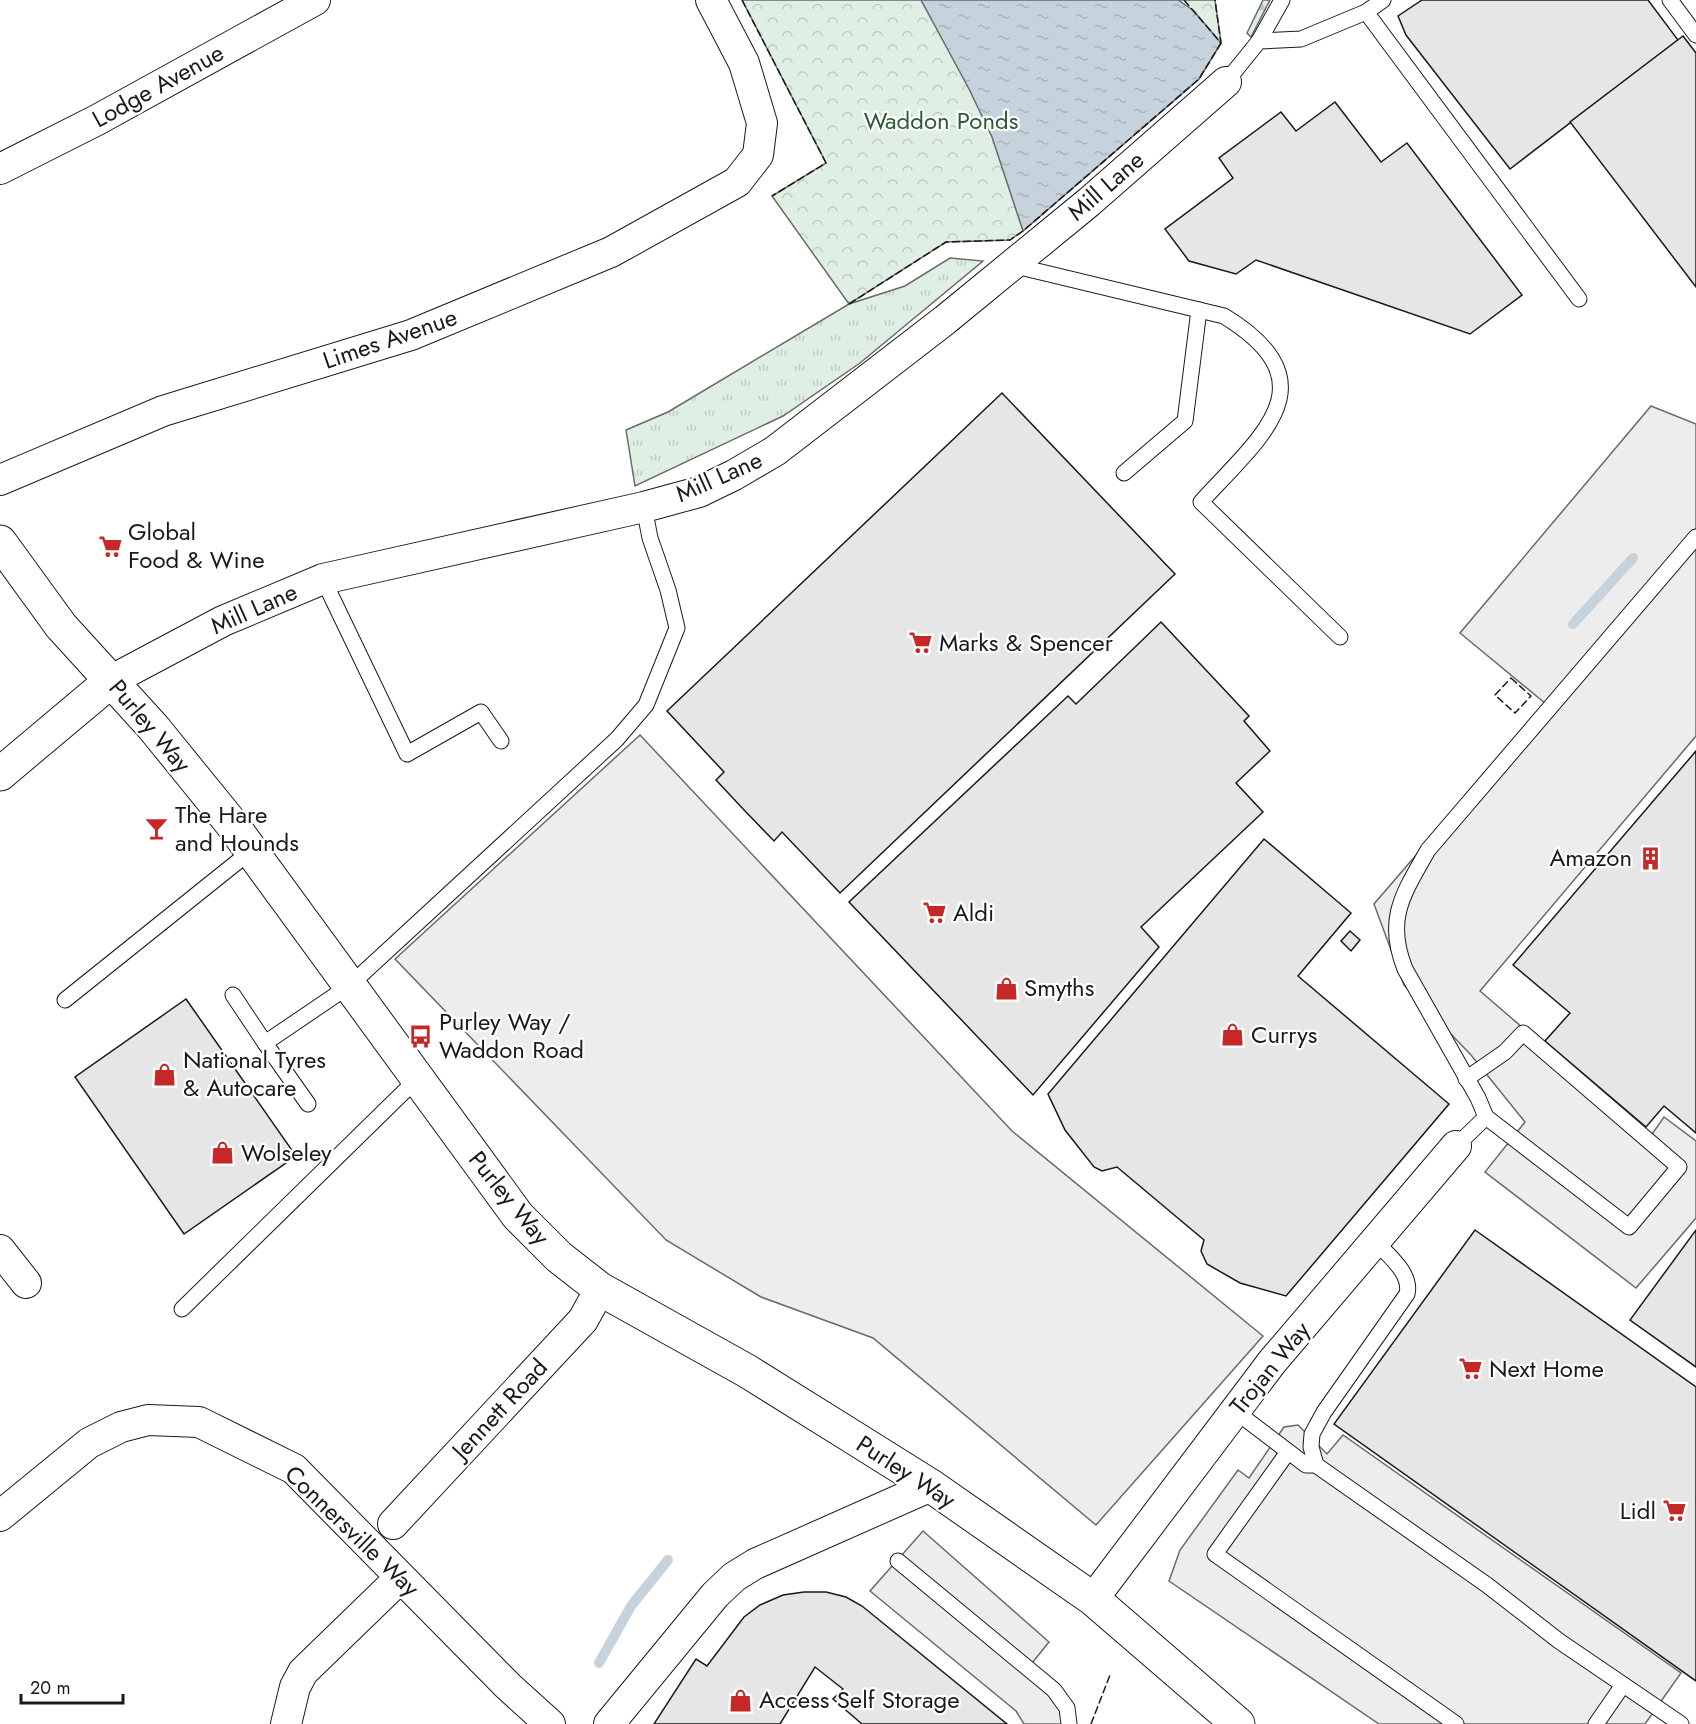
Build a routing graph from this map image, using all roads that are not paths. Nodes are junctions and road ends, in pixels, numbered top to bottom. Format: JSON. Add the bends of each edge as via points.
{"nodes":[{"id":1,"x":315,"y":0,"type":"edge"},
{"id":2,"x":711,"y":0,"type":"edge"},
{"id":3,"x":1282,"y":0,"type":"edge"},
{"id":4,"x":1383,"y":0,"type":"edge"},
{"id":5,"x":1670,"y":0,"type":"edge"},
{"id":6,"x":1366,"y":12,"type":"junction"},
{"id":7,"x":1696,"y":35,"type":"edge"},
{"id":8,"x":1259,"y":41,"type":"junction"},
{"id":9,"x":1226,"y":82,"type":"joint"},
{"id":10,"x":0,"y":169,"type":"edge"},
{"id":11,"x":1012,"y":265,"type":"junction"},
{"id":12,"x":1579,"y":299,"type":"dead end"},
{"id":13,"x":1199,"y":310,"type":"junction"},
{"id":14,"x":1124,"y":473,"type":"dead end"},
{"id":15,"x":0,"y":480,"type":"edge"},
{"id":16,"x":644,"y":507,"type":"junction"},
{"id":17,"x":1696,"y":537,"type":"edge"},
{"id":18,"x":0,"y":542,"type":"edge"},
{"id":19,"x":323,"y":579,"type":"junction"},
{"id":20,"x":1340,"y":637,"type":"dead end"},
{"id":21,"x":112,"y":680,"type":"junction"},
{"id":22,"x":501,"y":741,"type":"dead end"},
{"id":23,"x":0,"y":774,"type":"edge"},
{"id":24,"x":251,"y":851,"type":"junction"},
{"id":25,"x":349,"y":986,"type":"junction"},
{"id":26,"x":233,"y":995,"type":"dead end"},
{"id":27,"x":65,"y":1000,"type":"dead end"},
{"id":28,"x":265,"y":1043,"type":"junction"},
{"id":29,"x":417,"y":1079,"type":"junction"},
{"id":30,"x":1466,"y":1079,"type":"junction"},
{"id":31,"x":308,"y":1104,"type":"dead end"},
{"id":32,"x":1486,"y":1117,"type":"junction"},
{"id":33,"x":1456,"y":1146,"type":"joint"},
{"id":34,"x":1376,"y":1242,"type":"junction"},
{"id":35,"x":0,"y":1250,"type":"edge"},
{"id":36,"x":26,"y":1283,"type":"dead end"},
{"id":37,"x":600,"y":1289,"type":"junction"},
{"id":38,"x":182,"y":1309,"type":"dead end"},
{"id":39,"x":1234,"y":1411,"type":"junction"},
{"id":40,"x":1288,"y":1452,"type":"junction"},
{"id":41,"x":1316,"y":1465,"type":"junction"},
{"id":42,"x":931,"y":1486,"type":"junction"},
{"id":43,"x":0,"y":1515,"type":"edge"},
{"id":44,"x":393,"y":1524,"type":"dead end"},
{"id":45,"x":898,"y":1561,"type":"dead end"},
{"id":46,"x":400,"y":1578,"type":"junction"},
{"id":47,"x":1093,"y":1599,"type":"junction"},
{"id":48,"x":1623,"y":1685,"type":"junction"},
{"id":49,"x":286,"y":1724,"type":"edge"},
{"id":50,"x":550,"y":1724,"type":"edge"},
{"id":51,"x":609,"y":1724,"type":"edge"},
{"id":52,"x":1069,"y":1724,"type":"edge"},
{"id":53,"x":1238,"y":1724,"type":"edge"},
{"id":54,"x":1456,"y":1724,"type":"edge"},
{"id":55,"x":1596,"y":1724,"type":"edge"},
{"id":56,"x":1681,"y":1724,"type":"edge"}],
"edges":[{"from":1,"to":10,"type":"street","name":"Lodge Avenue"},
{"from":2,"to":15,"type":"street","name":"Limes Avenue","via":[[744,63],[762,123],[758,154],[737,182],[611,252],[411,335],[163,411]]},
{"from":3,"to":8,"type":"lane"},
{"from":4,"to":6,"type":"lane"},
{"from":5,"to":7,"type":"lane"},
{"from":6,"to":8,"type":"lane","via":[[1301,39]]},
{"from":6,"to":12,"type":"lane"},
{"from":8,"to":9,"type":"lane"},
{"from":9,"to":11,"type":"street","name":"Mill Lane"},
{"from":11,"to":13,"type":"lane"},
{"from":11,"to":16,"type":"street","name":"Mill Lane","via":[[776,452],[699,492]]},
{"from":13,"to":14,"type":"lane","via":[[1185,421]]},
{"from":13,"to":20,"type":"lane","via":[[1224,316],[1251,333],[1268,351],[1280,373],[1282,392],[1263,434],[1201,502]]},
{"from":16,"to":19,"type":"street","name":"Mill Lane"},
{"from":16,"to":25,"type":"lane","via":[[677,628],[646,705],[601,754]]},
{"from":17,"to":30,"type":"lane","via":[[1428,850],[1401,898],[1395,929],[1397,948]]},
{"from":18,"to":21,"type":"main road","name":"Purley Way","via":[[62,626]]},
{"from":19,"to":21,"type":"street","name":"Mill Lane","via":[[223,621]]},
{"from":19,"to":22,"type":"lane","via":[[407,754],[481,712]]},
{"from":21,"to":23,"type":"main road"},
{"from":21,"to":24,"type":"main road","name":"Purley Way"},
{"from":24,"to":25,"type":"main road","name":"Purley Way"},
{"from":24,"to":27,"type":"lane"},
{"from":25,"to":28,"type":"lane"},
{"from":25,"to":29,"type":"main road","name":"Purley Way"},
{"from":26,"to":28,"type":"lane"},
{"from":28,"to":31,"type":"lane"},
{"from":29,"to":37,"type":"main road","name":"Purley Way","via":[[518,1216],[559,1257]]},
{"from":29,"to":38,"type":"lane"},
{"from":30,"to":32,"type":"lane"},
{"from":30,"to":32,"type":"lane","via":[[1505,1052],[1524,1033],[1679,1167],[1629,1227]]},
{"from":32,"to":33,"type":"lane"},
{"from":33,"to":34,"type":"street","name":"Trojan Way"},
{"from":34,"to":39,"type":"street","name":"Trojan Way"},
{"from":34,"to":41,"type":"lane","via":[[1405,1276],[1407,1294],[1312,1434]]},
{"from":35,"to":36,"type":"street"},
{"from":37,"to":42,"type":"main road","name":"Purley Way","via":[[747,1371]]},
{"from":37,"to":44,"type":"street","name":"Jennett Road","via":[[583,1320]]},
{"from":39,"to":40,"type":"lane"},
{"from":39,"to":47,"type":"street","name":"Trojan Way"},
{"from":40,"to":41,"type":"lane","via":[[1306,1465]]},
{"from":40,"to":54,"type":"lane","via":[[1215,1554]]},
{"from":41,"to":48,"type":"lane"},
{"from":42,"to":47,"type":"main road","name":"Purley Way"},
{"from":42,"to":51,"type":"street","via":[[755,1564],[734,1578],[715,1595]]},
{"from":43,"to":46,"type":"street","name":"Connersville Way","via":[[89,1443],[121,1427],[148,1420],[199,1422],[294,1469]]},
{"from":45,"to":52,"type":"lane","via":[[1054,1690],[1067,1708]]},
{"from":46,"to":49,"type":"street","via":[[303,1672]]},
{"from":46,"to":50,"type":"street","name":"Connersville Way"},
{"from":47,"to":53,"type":"main road","name":"Purley Way"},
{"from":48,"to":55,"type":"lane"},
{"from":48,"to":56,"type":"lane"}]}
